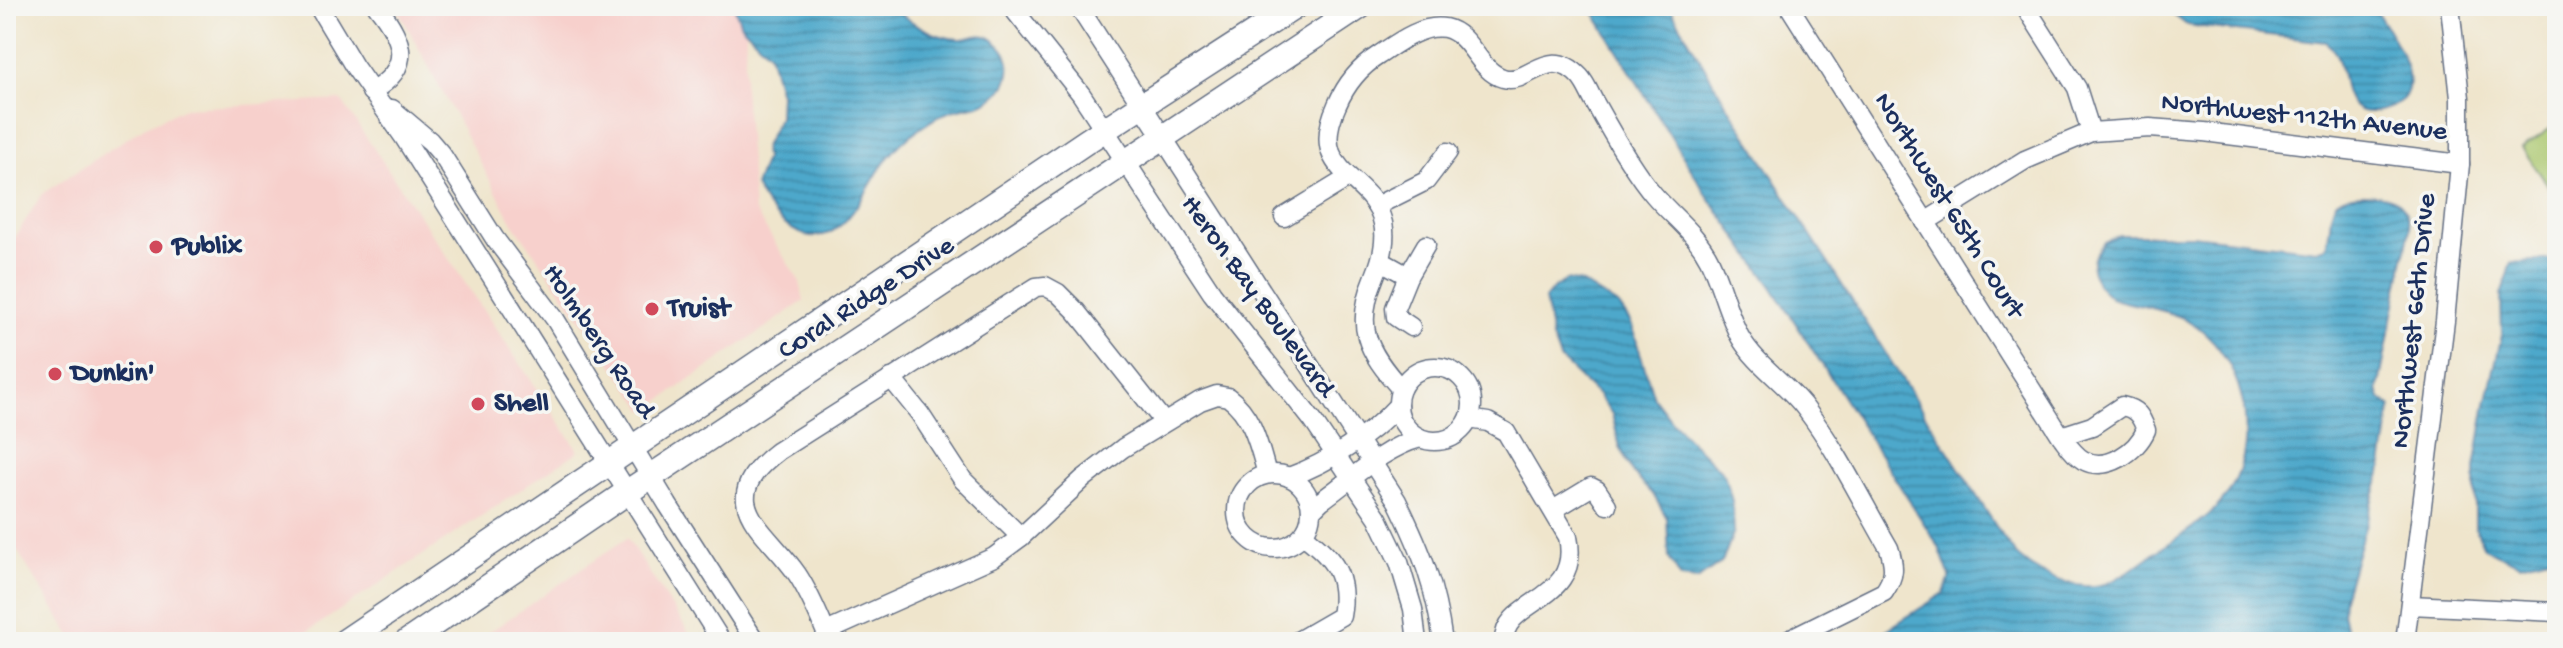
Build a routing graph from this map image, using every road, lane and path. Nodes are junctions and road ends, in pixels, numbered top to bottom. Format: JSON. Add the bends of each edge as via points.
{"nodes":[{"id":1,"x":318,"y":6,"type":"edge"},
{"id":2,"x":377,"y":6,"type":"edge"},
{"id":3,"x":1011,"y":6,"type":"edge"},
{"id":4,"x":1078,"y":6,"type":"edge"},
{"id":5,"x":1296,"y":6,"type":"edge"},
{"id":6,"x":1361,"y":6,"type":"edge"},
{"id":7,"x":1789,"y":6,"type":"edge"},
{"id":8,"x":2025,"y":6,"type":"edge"},
{"id":9,"x":2450,"y":6,"type":"edge"},
{"id":10,"x":371,"y":92,"type":"junction"},
{"id":11,"x":1142,"y":105,"type":"junction"},
{"id":12,"x":1105,"y":129,"type":"junction"},
{"id":13,"x":2091,"y":132,"type":"junction"},
{"id":14,"x":1163,"y":139,"type":"junction"},
{"id":15,"x":1448,"y":152,"type":"dead end"},
{"id":16,"x":1127,"y":162,"type":"junction"},
{"id":17,"x":2460,"y":164,"type":"junction"},
{"id":18,"x":1348,"y":178,"type":"junction"},
{"id":19,"x":1376,"y":206,"type":"junction"},
{"id":20,"x":1284,"y":217,"type":"dead end"},
{"id":21,"x":1925,"y":222,"type":"junction"},
{"id":22,"x":1426,"y":245,"type":"dead end"},
{"id":23,"x":1381,"y":261,"type":"junction"},
{"id":24,"x":1408,"y":276,"type":"junction"},
{"id":25,"x":1411,"y":327,"type":"dead end"},
{"id":26,"x":891,"y":378,"type":"junction"},
{"id":27,"x":1400,"y":397,"type":"junction"},
{"id":28,"x":1469,"y":419,"type":"junction"},
{"id":29,"x":1164,"y":422,"type":"junction"},
{"id":30,"x":2061,"y":436,"type":"dead end"},
{"id":31,"x":1420,"y":438,"type":"junction"},
{"id":32,"x":1357,"y":439,"type":"junction"},
{"id":33,"x":633,"y":445,"type":"junction"},
{"id":34,"x":1335,"y":453,"type":"junction"},
{"id":35,"x":607,"y":463,"type":"junction"},
{"id":36,"x":1373,"y":463,"type":"junction"},
{"id":37,"x":1267,"y":474,"type":"junction"},
{"id":38,"x":651,"y":477,"type":"junction"},
{"id":39,"x":1289,"y":477,"type":"junction"},
{"id":40,"x":1353,"y":479,"type":"junction"},
{"id":41,"x":626,"y":493,"type":"junction"},
{"id":42,"x":1607,"y":505,"type":"dead end"},
{"id":43,"x":1553,"y":510,"type":"junction"},
{"id":44,"x":1311,"y":511,"type":"junction"},
{"id":45,"x":1303,"y":535,"type":"junction"},
{"id":46,"x":1021,"y":537,"type":"junction"},
{"id":47,"x":2410,"y":605,"type":"junction"},
{"id":48,"x":2557,"y":612,"type":"edge"},
{"id":49,"x":828,"y":637,"type":"edge"},
{"id":50,"x":344,"y":642,"type":"edge"},
{"id":51,"x":407,"y":642,"type":"edge"},
{"id":52,"x":722,"y":642,"type":"edge"},
{"id":53,"x":756,"y":642,"type":"edge"},
{"id":54,"x":1296,"y":642,"type":"edge"},
{"id":55,"x":1417,"y":642,"type":"edge"},
{"id":56,"x":1443,"y":642,"type":"edge"},
{"id":57,"x":1504,"y":642,"type":"edge"},
{"id":58,"x":1783,"y":642,"type":"edge"},
{"id":59,"x":2405,"y":642,"type":"edge"}],
"edges":[{"from":1,"to":10,"type":"street"},
{"from":2,"to":10,"type":"street","via":[[396,35],[401,56],[393,75]]},
{"from":3,"to":12,"type":"street","name":"Heron Bay Boulevard"},
{"from":4,"to":11,"type":"street","name":"Heron Bay Boulevard"},
{"from":5,"to":11,"type":"main road","name":"Coral Ridge Drive"},
{"from":6,"to":14,"type":"main road","name":"Coral Ridge Drive"},
{"from":7,"to":21,"type":"street","name":"Northwest 65th Court"},
{"from":8,"to":13,"type":"street","via":[[2077,88]]},
{"from":9,"to":17,"type":"street","name":"Northwest 66th Drive","via":[[2460,98]]},
{"from":10,"to":33,"type":"street","name":"Holmberg Road","via":[[442,155],[555,319]]},
{"from":10,"to":35,"type":"street","name":"Holmberg Road"},
{"from":11,"to":12,"type":"main road","name":"Coral Ridge Drive"},
{"from":11,"to":14,"type":"street","name":"Heron Bay Boulevard"},
{"from":12,"to":16,"type":"street","name":"Heron Bay Boulevard"},
{"from":12,"to":33,"type":"main road","name":"Coral Ridge Drive"},
{"from":13,"to":17,"type":"street","name":"Northwest 112th Avenue","via":[[2204,132]]},
{"from":13,"to":21,"type":"street","name":"Northwest 112th Avenue","via":[[2025,160]]},
{"from":14,"to":16,"type":"main road","name":"Coral Ridge Drive"},
{"from":14,"to":32,"type":"street","name":"Heron Bay Boulevard"},
{"from":15,"to":19,"type":"street","via":[[1426,181]]},
{"from":16,"to":34,"type":"street","name":"Heron Bay Boulevard","via":[[1212,293]]},
{"from":16,"to":38,"type":"main road","name":"Coral Ridge Drive"},
{"from":17,"to":47,"type":"street","name":"Northwest 66th Drive"},
{"from":18,"to":19,"type":"street"},
{"from":18,"to":20,"type":"street"},
{"from":18,"to":58,"type":"street","via":[[1329,144],[1328,124],[1340,97],[1373,59],[1425,29],[1460,34],[1502,78],[1561,65],[1584,81],[1653,194],[1708,257],[1750,352],[1806,410],[1889,548],[1894,578],[1884,592]]},
{"from":19,"to":23,"type":"street","via":[[1384,226]]},
{"from":21,"to":30,"type":"street","name":"Northwest 65th Court"},
{"from":22,"to":24,"type":"street"},
{"from":23,"to":24,"type":"street"},
{"from":23,"to":27,"type":"street","via":[[1363,315],[1366,338]]},
{"from":24,"to":25,"type":"street","via":[[1395,308],[1396,317]]},
{"from":26,"to":29,"type":"street","via":[[1021,294],[1045,286],[1076,311]]},
{"from":26,"to":46,"type":"street","via":[[963,480]]},
{"from":26,"to":49,"type":"street","via":[[762,464],[748,490],[752,521],[797,573]]},
{"from":27,"to":28,"type":"street","via":[[1416,372],[1450,370],[1467,385]]},
{"from":27,"to":31,"type":"street","via":[[1403,423]]},
{"from":27,"to":32,"type":"street","via":[[1374,428]]},
{"from":28,"to":31,"type":"street","via":[[1454,436]]},
{"from":28,"to":43,"type":"street","via":[[1506,432]]},
{"from":29,"to":37,"type":"street","via":[[1200,401],[1228,397],[1254,431]]},
{"from":29,"to":46,"type":"street","via":[[1083,479]]},
{"from":31,"to":36,"type":"street"},
{"from":32,"to":34,"type":"street"},
{"from":32,"to":36,"type":"street","name":"Heron Bay Boulevard"},
{"from":33,"to":35,"type":"main road","name":"Coral Ridge Drive"},
{"from":33,"to":38,"type":"street","name":"Holmberg Road"},
{"from":34,"to":39,"type":"street"},
{"from":34,"to":40,"type":"street","name":"Heron Bay Boulevard"},
{"from":35,"to":41,"type":"street","name":"Holmberg Road"},
{"from":35,"to":50,"type":"main road","name":"Coral Ridge Drive"},
{"from":36,"to":40,"type":"street"},
{"from":36,"to":56,"type":"street","name":"Heron Bay Boulevard","via":[[1421,549],[1437,598]]},
{"from":37,"to":39,"type":"street"},
{"from":37,"to":45,"type":"street","via":[[1255,479],[1240,498],[1237,511],[1246,535],[1268,547],[1293,543]]},
{"from":38,"to":41,"type":"main road","name":"Coral Ridge Drive"},
{"from":38,"to":53,"type":"street","name":"Holmberg Road"},
{"from":39,"to":44,"type":"street","via":[[1305,491]]},
{"from":40,"to":44,"type":"street"},
{"from":40,"to":55,"type":"street","name":"Heron Bay Boulevard","via":[[1399,562]]},
{"from":41,"to":51,"type":"main road","name":"Coral Ridge Drive"},
{"from":41,"to":52,"type":"street","name":"Holmberg Road"},
{"from":42,"to":43,"type":"street","via":[[1591,487]]},
{"from":43,"to":57,"type":"street","via":[[1568,537],[1569,570],[1507,625]]},
{"from":44,"to":45,"type":"street"},
{"from":45,"to":54,"type":"street","via":[[1332,561],[1344,598],[1341,616]]},
{"from":46,"to":49,"type":"street","via":[[967,571],[907,594]]},
{"from":47,"to":48,"type":"street"},
{"from":47,"to":59,"type":"street","name":"Northwest 66th Drive"}]}
